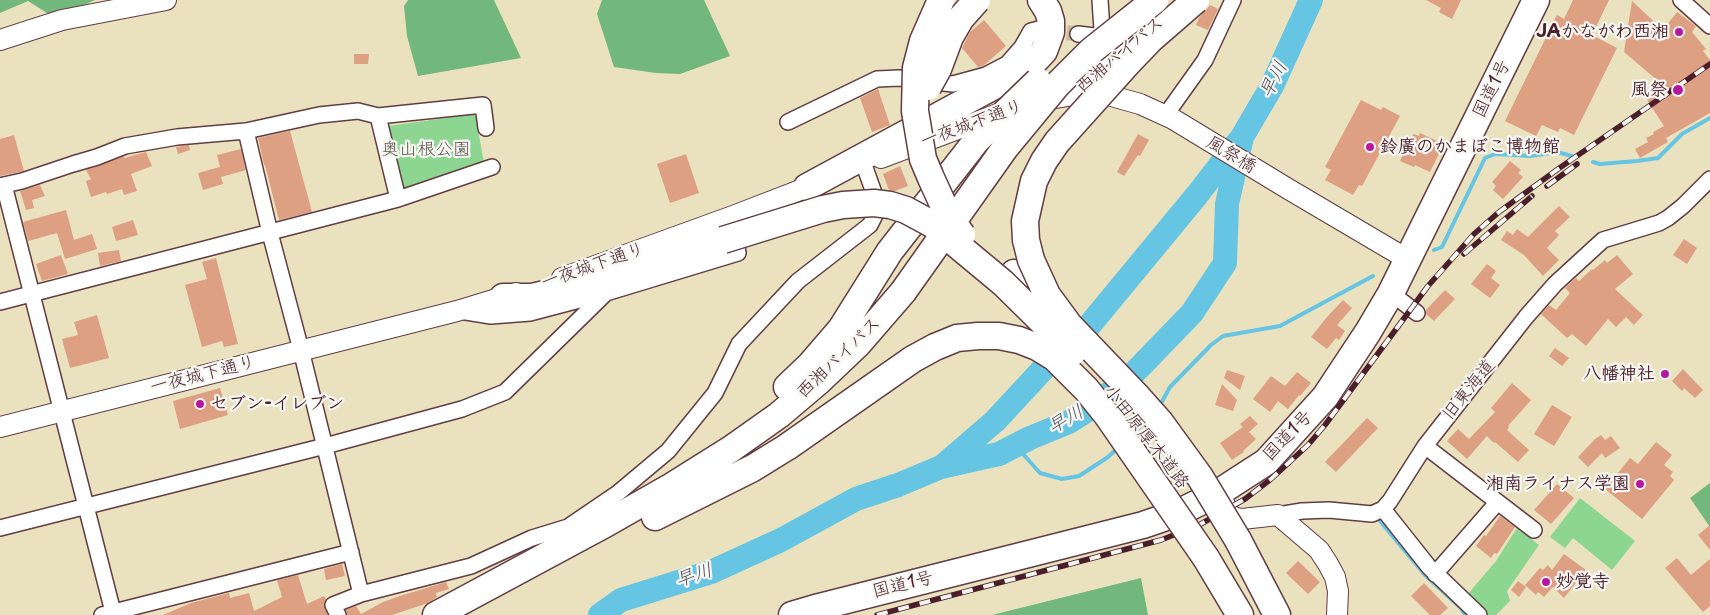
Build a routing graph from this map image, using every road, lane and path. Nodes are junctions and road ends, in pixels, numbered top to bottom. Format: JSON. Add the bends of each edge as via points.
{"nodes":[{"id":1,"x":166,"y":0,"type":"edge"},
{"id":2,"x":940,"y":0,"type":"edge"},
{"id":3,"x":955,"y":0,"type":"edge"},
{"id":4,"x":977,"y":0,"type":"edge"},
{"id":5,"x":1041,"y":0,"type":"edge"},
{"id":6,"x":1062,"y":0,"type":"edge"},
{"id":7,"x":1100,"y":0,"type":"edge"},
{"id":8,"x":1155,"y":0,"type":"edge"},
{"id":9,"x":1191,"y":0,"type":"edge"},
{"id":10,"x":1196,"y":0,"type":"edge"},
{"id":11,"x":1233,"y":0,"type":"edge"},
{"id":12,"x":1536,"y":0,"type":"edge"},
{"id":13,"x":1680,"y":0,"type":"edge"},
{"id":14,"x":1710,"y":26,"type":"edge"},
{"id":15,"x":1039,"y":29,"type":"dead end"},
{"id":16,"x":1078,"y":34,"type":"tunnel mouth"},
{"id":17,"x":1102,"y":37,"type":"junction"},
{"id":18,"x":0,"y":40,"type":"edge"},
{"id":19,"x":928,"y":87,"type":"junction"},
{"id":20,"x":1092,"y":95,"type":"junction"},
{"id":21,"x":378,"y":116,"type":"junction"},
{"id":22,"x":1169,"y":117,"type":"junction"},
{"id":23,"x":788,"y":122,"type":"dead end"},
{"id":24,"x":486,"y":128,"type":"dead end"},
{"id":25,"x":246,"y":131,"type":"junction"},
{"id":26,"x":864,"y":165,"type":"junction"},
{"id":27,"x":492,"y":167,"type":"dead end"},
{"id":28,"x":1710,"y":179,"type":"edge"},
{"id":29,"x":2,"y":185,"type":"edge"},
{"id":30,"x":807,"y":187,"type":"junction"},
{"id":31,"x":398,"y":199,"type":"junction"},
{"id":32,"x":728,"y":228,"type":"junction"},
{"id":33,"x":270,"y":233,"type":"junction"},
{"id":34,"x":1408,"y":259,"type":"junction"},
{"id":35,"x":1004,"y":283,"type":"junction"},
{"id":36,"x":606,"y":293,"type":"junction"},
{"id":37,"x":1391,"y":293,"type":"junction"},
{"id":38,"x":32,"y":294,"type":"junction"},
{"id":39,"x":909,"y":296,"type":"junction"},
{"id":40,"x":504,"y":297,"type":"joint"},
{"id":41,"x":0,"y":302,"type":"edge"},
{"id":42,"x":457,"y":311,"type":"junction"},
{"id":43,"x":1417,"y":313,"type":"dead end"},
{"id":44,"x":1069,"y":325,"type":"junction"},
{"id":45,"x":301,"y":350,"type":"junction"},
{"id":46,"x":62,"y":412,"type":"junction"},
{"id":47,"x":0,"y":427,"type":"edge"},
{"id":48,"x":325,"y":446,"type":"junction"},
{"id":49,"x":1425,"y":446,"type":"junction"},
{"id":50,"x":1218,"y":493,"type":"junction"},
{"id":51,"x":1496,"y":504,"type":"dead end"},
{"id":52,"x":86,"y":505,"type":"junction"},
{"id":53,"x":1383,"y":509,"type":"junction"},
{"id":54,"x":1278,"y":515,"type":"junction"},
{"id":55,"x":655,"y":517,"type":"junction"},
{"id":56,"x":607,"y":523,"type":"junction"},
{"id":57,"x":0,"y":528,"type":"edge"},
{"id":58,"x":1534,"y":530,"type":"dead end"},
{"id":59,"x":1223,"y":549,"type":"junction"},
{"id":60,"x":351,"y":552,"type":"junction"},
{"id":61,"x":1436,"y":574,"type":"junction"},
{"id":62,"x":361,"y":594,"type":"junction"},
{"id":63,"x":107,"y":614,"type":"edge"},
{"id":64,"x":338,"y":615,"type":"edge"},
{"id":65,"x":436,"y":615,"type":"edge"},
{"id":66,"x":472,"y":615,"type":"edge"},
{"id":67,"x":792,"y":615,"type":"edge"},
{"id":68,"x":1240,"y":615,"type":"edge"},
{"id":69,"x":1257,"y":615,"type":"edge"},
{"id":70,"x":1276,"y":615,"type":"edge"},
{"id":71,"x":1337,"y":615,"type":"edge"},
{"id":72,"x":1479,"y":615,"type":"edge"}],
"edges":[{"from":1,"to":18,"type":"street","via":[[62,20]]},
{"from":2,"to":35,"type":"highway","bridge":true,"via":[[916,68],[915,111],[920,144],[930,178],[947,213]]},
{"from":3,"to":19,"type":"highway","via":[[938,28],[930,52]]},
{"from":4,"to":19,"type":"highway","bridge":true,"via":[[950,37]]},
{"from":5,"to":30,"type":"highway","via":[[1051,21],[1050,32],[1044,51],[1029,67]]},
{"from":6,"to":56,"type":"highway","bridge":true,"via":[[1069,27],[1066,43],[1058,58],[977,140],[890,251],[841,329],[810,365],[776,397]]},
{"from":7,"to":17,"type":"street"},
{"from":8,"to":39,"type":"highway","name":"西湘バイパス","bridge":true,"via":[[1091,51],[1057,85],[1005,148]]},
{"from":9,"to":39,"type":"highway","name":"西湘バイパス","bridge":true,"via":[[1136,38],[1060,107]]},
{"from":10,"to":44,"type":"highway","bridge":true,"via":[[1151,40],[1081,114],[1057,142],[1034,181],[1025,221],[1026,240],[1047,295]]},
{"from":11,"to":22,"type":"street","via":[[1205,60]]},
{"from":12,"to":34,"type":"highway","name":"国道1号"},
{"from":13,"to":14,"type":"street"},
{"from":15,"to":23,"type":"street","via":[[1031,31],[1007,64],[986,75],[953,84],[876,79]]},
{"from":16,"to":17,"type":"street"},
{"from":17,"to":20,"type":"street"},
{"from":19,"to":44,"type":"highway","bridge":true,"via":[[934,152],[957,208],[984,244]]},
{"from":20,"to":22,"type":"street","name":"一夜城下通り","via":[[1108,95],[1140,104]]},
{"from":20,"to":26,"type":"street","name":"一夜城下通り","via":[[1042,99]]},
{"from":21,"to":24,"type":"street","via":[[483,105]]},
{"from":21,"to":25,"type":"street","via":[[358,111]]},
{"from":21,"to":31,"type":"street"},
{"from":22,"to":34,"type":"street","name":"風祭橋"},
{"from":25,"to":29,"type":"street","via":[[177,137],[125,146]]},
{"from":25,"to":33,"type":"street"},
{"from":26,"to":30,"type":"street","name":"一夜城下通り"},
{"from":26,"to":62,"type":"street","via":[[878,204],[870,226],[798,281],[739,344],[715,393],[668,451],[618,493],[568,527],[532,538],[471,566]]},
{"from":27,"to":31,"type":"street"},
{"from":28,"to":49,"type":"street","name":"旧東海道","via":[[1668,218],[1603,240],[1578,262],[1526,317]]},
{"from":29,"to":38,"type":"street"},
{"from":30,"to":32,"type":"street","name":"一夜城下通り"},
{"from":31,"to":33,"type":"street"},
{"from":32,"to":35,"type":"highway","bridge":true,"via":[[836,206],[890,205],[932,224]]},
{"from":32,"to":36,"type":"street","via":[[738,253]]},
{"from":32,"to":40,"type":"highway","via":[[563,290],[532,297]]},
{"from":33,"to":38,"type":"street"},
{"from":33,"to":45,"type":"street"},
{"from":34,"to":37,"type":"highway","name":"国道1号"},
{"from":35,"to":59,"type":"highway","name":"小田原厚木道路","bridge":true,"via":[[1094,373],[1148,434],[1186,485]]},
{"from":36,"to":42,"type":"street","via":[[530,314],[491,316]]},
{"from":36,"to":48,"type":"street","via":[[505,392],[462,409]]},
{"from":37,"to":43,"type":"street"},
{"from":37,"to":50,"type":"highway","name":"国道1号","via":[[1325,397],[1266,462]]},
{"from":38,"to":41,"type":"street"},
{"from":38,"to":46,"type":"street"},
{"from":39,"to":55,"type":"highway","name":"西湘バイパス","via":[[867,358],[835,389],[799,420]]},
{"from":39,"to":56,"type":"highway","name":"西湘バイパス","via":[[779,415],[731,449]]},
{"from":40,"to":42,"type":"street","name":"一夜城下通り"},
{"from":42,"to":45,"type":"street","name":"一夜城下通り"},
{"from":44,"to":59,"type":"highway","name":"小田原厚木道路","bridge":true,"via":[[1160,422],[1200,477]]},
{"from":45,"to":46,"type":"street","name":"一夜城下通り"},
{"from":45,"to":48,"type":"street"},
{"from":46,"to":47,"type":"street","name":"一夜城下通り"},
{"from":46,"to":52,"type":"street"},
{"from":48,"to":52,"type":"street"},
{"from":48,"to":60,"type":"street"},
{"from":49,"to":53,"type":"street","name":"旧東海道"},
{"from":49,"to":58,"type":"street"},
{"from":50,"to":54,"type":"street","via":[[1231,517]]},
{"from":50,"to":67,"type":"highway","name":"国道1号","via":[[1143,525]]},
{"from":51,"to":61,"type":"street"},
{"from":52,"to":57,"type":"street"},
{"from":52,"to":63,"type":"street"},
{"from":53,"to":54,"type":"street","via":[[1372,514],[1329,510]]},
{"from":53,"to":61,"type":"street"},
{"from":54,"to":71,"type":"street","via":[[1319,550],[1328,564],[1338,591]]},
{"from":55,"to":59,"type":"highway","bridge":true,"via":[[753,468],[912,359],[957,338],[999,336],[1037,347],[1055,358],[1086,389]]},
{"from":55,"to":66,"type":"highway","name":"西湘バイパス"},
{"from":56,"to":65,"type":"highway","name":"西湘バイパス"},
{"from":59,"to":68,"type":"highway"},
{"from":59,"to":69,"type":"highway","name":"小田原厚木道路"},
{"from":59,"to":70,"type":"highway","name":"小田原厚木道路"},
{"from":60,"to":62,"type":"street"},
{"from":60,"to":63,"type":"street"},
{"from":61,"to":72,"type":"street"},
{"from":62,"to":64,"type":"street","via":[[332,605]]}]}
